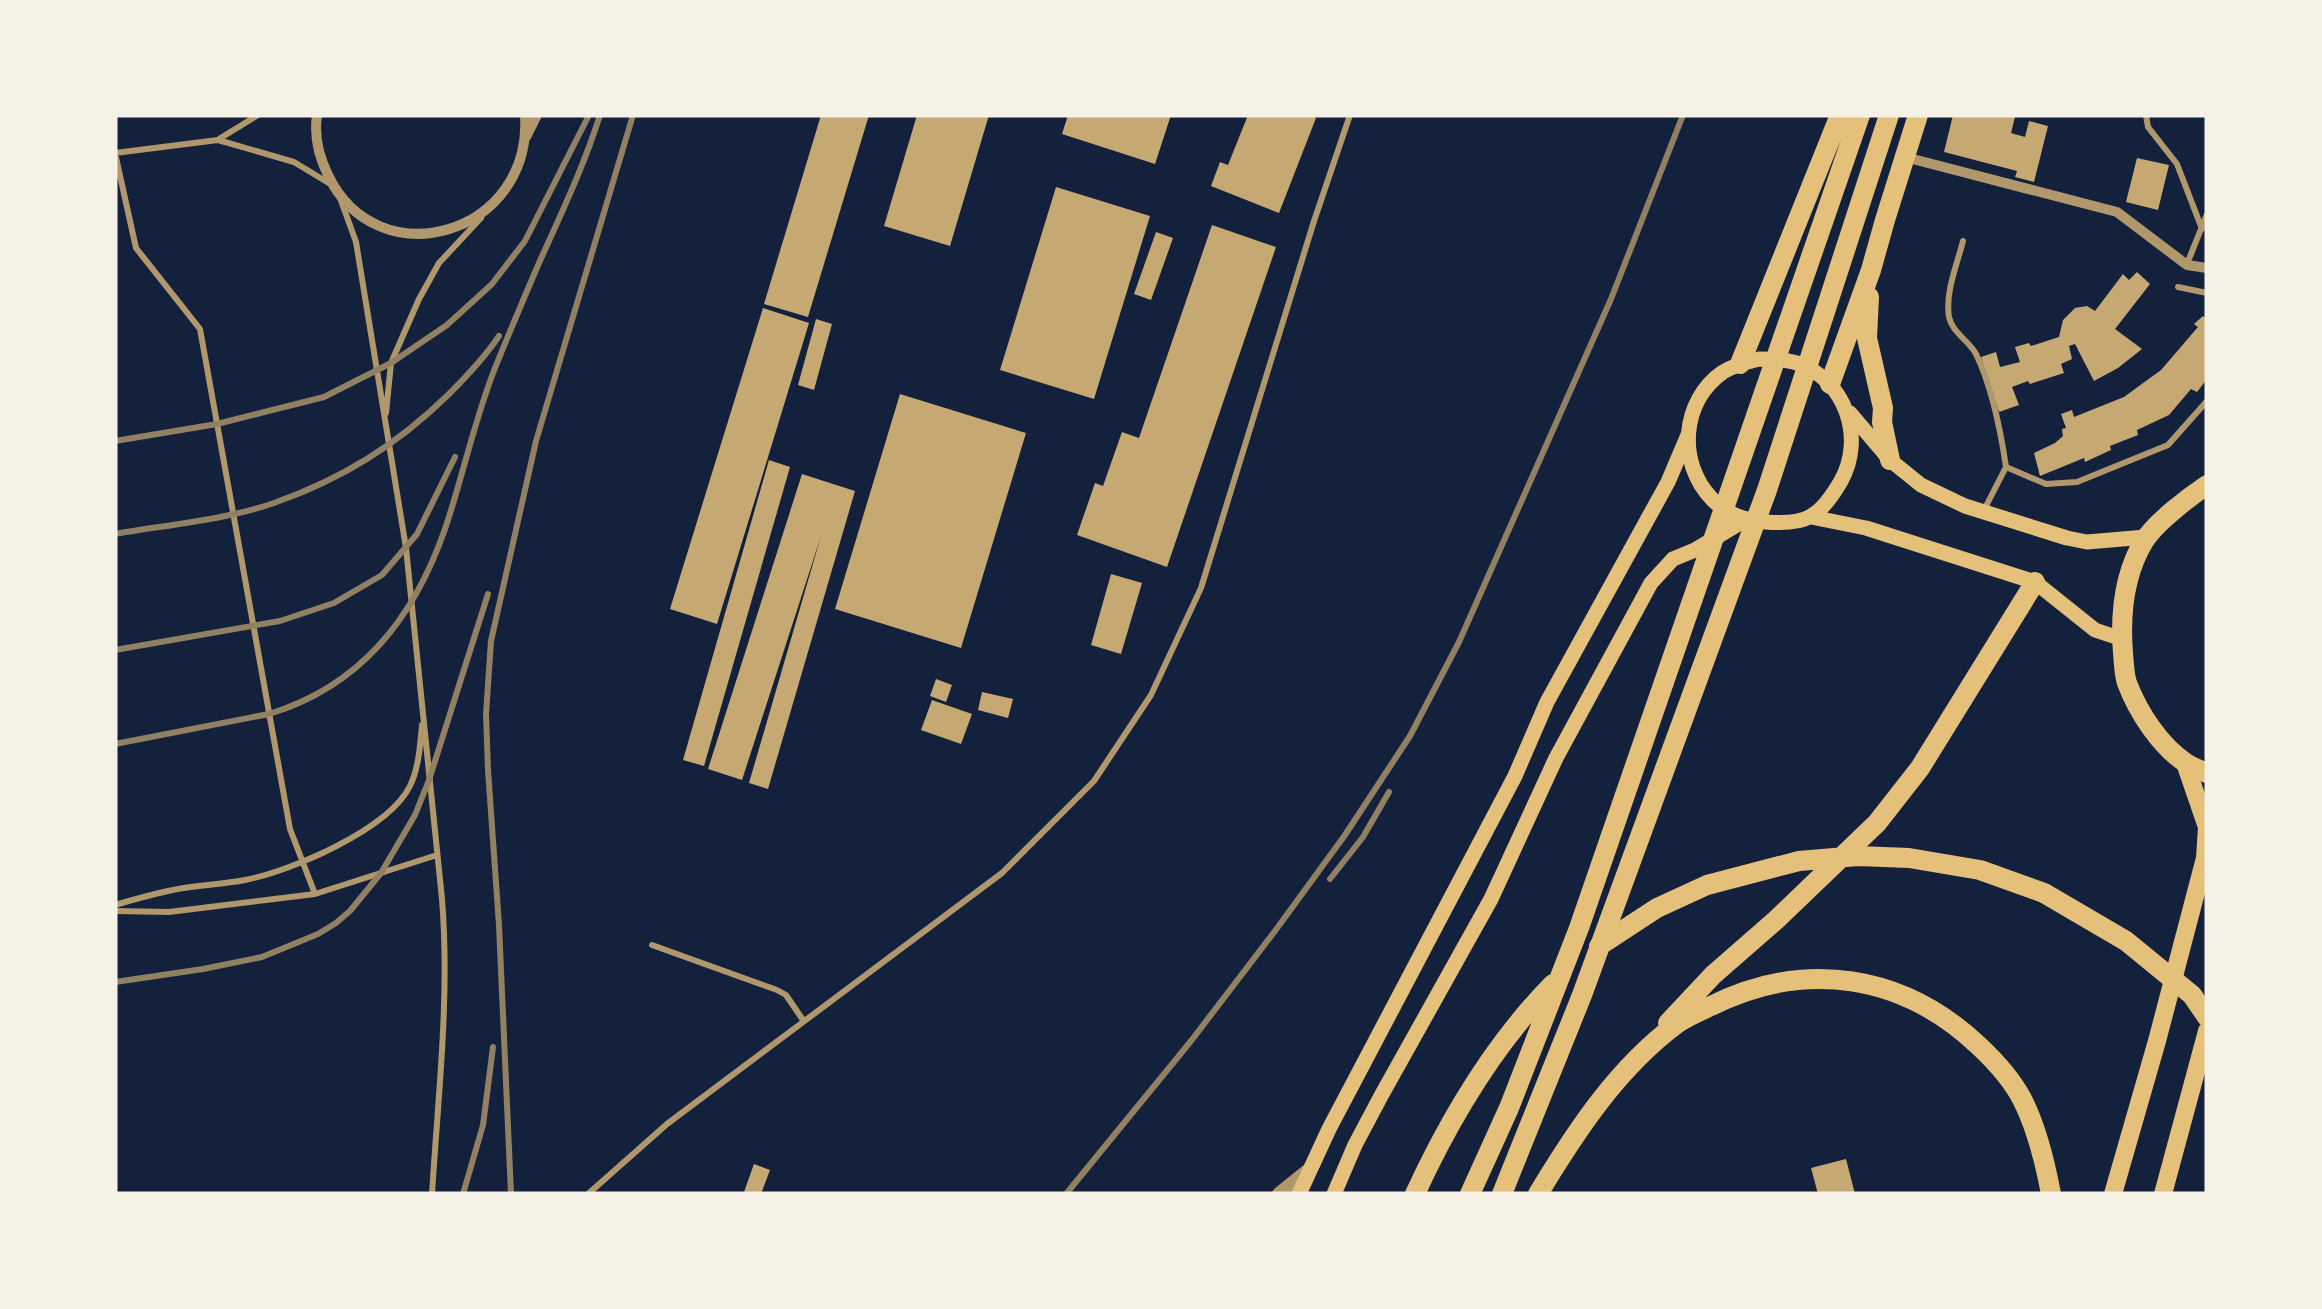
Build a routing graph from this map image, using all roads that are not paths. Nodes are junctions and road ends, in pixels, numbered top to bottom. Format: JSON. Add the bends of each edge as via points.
{"nodes":[{"id":1,"x":258,"y":115,"type":"edge"},
{"id":2,"x":317,"y":115,"type":"edge"},
{"id":3,"x":525,"y":115,"type":"edge"},
{"id":4,"x":536,"y":115,"type":"edge"},
{"id":5,"x":1350,"y":115,"type":"edge"},
{"id":6,"x":1840,"y":115,"type":"edge"},
{"id":7,"x":1860,"y":115,"type":"edge"},
{"id":8,"x":1889,"y":115,"type":"edge"},
{"id":9,"x":1918,"y":115,"type":"edge"},
{"id":10,"x":2146,"y":115,"type":"edge"},
{"id":11,"x":525,"y":139,"type":"junction"},
{"id":12,"x":218,"y":140,"type":"junction"},
{"id":13,"x":115,"y":153,"type":"edge"},
{"id":14,"x":1904,"y":157,"type":"junction"},
{"id":15,"x":336,"y":190,"type":"junction"},
{"id":16,"x":490,"y":207,"type":"junction"},
{"id":17,"x":2207,"y":214,"type":"edge"},
{"id":18,"x":2202,"y":229,"type":"junction"},
{"id":19,"x":1963,"y":241,"type":"dead end"},
{"id":20,"x":2187,"y":266,"type":"junction"},
{"id":21,"x":2207,"y":268,"type":"edge"},
{"id":22,"x":1872,"y":270,"type":"junction"},
{"id":23,"x":2178,"y":287,"type":"dead end"},
{"id":24,"x":2207,"y":293,"type":"edge"},
{"id":25,"x":1740,"y":364,"type":"junction"},
{"id":26,"x":1830,"y":384,"type":"junction"},
{"id":27,"x":2207,"y":401,"type":"edge"},
{"id":28,"x":1847,"y":410,"type":"junction"},
{"id":29,"x":385,"y":424,"type":"junction"},
{"id":30,"x":1688,"y":435,"type":"junction"},
{"id":31,"x":1890,"y":460,"type":"junction"},
{"id":32,"x":2006,"y":467,"type":"junction"},
{"id":33,"x":2207,"y":484,"type":"edge"},
{"id":34,"x":1984,"y":511,"type":"junction"},
{"id":35,"x":1811,"y":516,"type":"junction"},
{"id":36,"x":1745,"y":520,"type":"junction"},
{"id":37,"x":2146,"y":537,"type":"junction"},
{"id":38,"x":2035,"y":582,"type":"junction"},
{"id":39,"x":2122,"y":639,"type":"junction"},
{"id":40,"x":424,"y":709,"type":"junction"},
{"id":41,"x":2185,"y":763,"type":"junction"},
{"id":42,"x":2207,"y":773,"type":"edge"},
{"id":43,"x":437,"y":855,"type":"junction"},
{"id":44,"x":302,"y":860,"type":"junction"},
{"id":45,"x":315,"y":894,"type":"junction"},
{"id":46,"x":115,"y":908,"type":"edge"},
{"id":47,"x":652,"y":944,"type":"dead end"},
{"id":48,"x":2207,"y":1017,"type":"edge"},
{"id":49,"x":802,"y":1020,"type":"junction"},
{"id":50,"x":2207,"y":1031,"type":"edge"},
{"id":51,"x":1649,"y":1048,"type":"junction"},
{"id":52,"x":1311,"y":1168,"type":"junction"},
{"id":53,"x":432,"y":1194,"type":"edge"},
{"id":54,"x":588,"y":1194,"type":"edge"},
{"id":55,"x":1280,"y":1194,"type":"edge"},
{"id":56,"x":1299,"y":1194,"type":"edge"},
{"id":57,"x":1334,"y":1194,"type":"edge"},
{"id":58,"x":1415,"y":1194,"type":"edge"},
{"id":59,"x":1470,"y":1194,"type":"edge"},
{"id":60,"x":1502,"y":1194,"type":"edge"},
{"id":61,"x":1538,"y":1194,"type":"edge"},
{"id":62,"x":2051,"y":1194,"type":"edge"},
{"id":63,"x":2113,"y":1194,"type":"edge"},
{"id":64,"x":2163,"y":1194,"type":"edge"}],
"edges":[{"from":1,"to":12,"type":"lane"},
{"from":2,"to":15,"type":"street","via":[[320,159]]},
{"from":3,"to":11,"type":"street"},
{"from":4,"to":11,"type":"street"},
{"from":5,"to":49,"type":"lane","via":[[1202,588],[1150,694],[1094,780],[1002,872]]},
{"from":6,"to":25,"type":"highway"},
{"from":7,"to":59,"type":"highway","via":[[1579,928]]},
{"from":8,"to":60,"type":"highway","via":[[1767,490],[1582,996]]},
{"from":9,"to":14,"type":"highway"},
{"from":10,"to":18,"type":"lane","via":[[2177,164]]},
{"from":11,"to":16,"type":"street","via":[[514,176]]},
{"from":12,"to":13,"type":"lane"},
{"from":12,"to":15,"type":"lane","via":[[294,162]]},
{"from":13,"to":44,"type":"lane","via":[[136,248],[200,328],[290,829]]},
{"from":14,"to":20,"type":"street","via":[[2118,212]]},
{"from":14,"to":22,"type":"highway"},
{"from":15,"to":16,"type":"street","via":[[359,214],[412,233],[467,223]]},
{"from":15,"to":29,"type":"lane","via":[[356,242]]},
{"from":16,"to":29,"type":"lane","via":[[439,262],[419,299],[391,363]]},
{"from":17,"to":18,"type":"lane"},
{"from":18,"to":20,"type":"lane"},
{"from":19,"to":32,"type":"lane","via":[[1950,321],[1974,350]]},
{"from":20,"to":21,"type":"street"},
{"from":22,"to":26,"type":"highway"},
{"from":22,"to":31,"type":"highway","via":[[1867,338]]},
{"from":23,"to":24,"type":"lane"},
{"from":25,"to":26,"type":"main road","via":[[1797,363]]},
{"from":25,"to":30,"type":"main road","via":[[1698,400]]},
{"from":26,"to":28,"type":"main road"},
{"from":27,"to":32,"type":"lane","via":[[2168,445],[2077,482],[2046,484]]},
{"from":28,"to":31,"type":"main road"},
{"from":28,"to":35,"type":"main road","via":[[1848,468]]},
{"from":29,"to":40,"type":"lane"},
{"from":30,"to":36,"type":"main road","via":[[1702,487]]},
{"from":30,"to":52,"type":"main road"},
{"from":31,"to":34,"type":"main road","via":[[1921,485]]},
{"from":32,"to":34,"type":"lane"},
{"from":33,"to":37,"type":"highway"},
{"from":34,"to":37,"type":"main road","via":[[2087,542]]},
{"from":35,"to":36,"type":"main road","via":[[1780,523]]},
{"from":35,"to":38,"type":"main road"},
{"from":36,"to":57,"type":"main road","via":[[1673,559],[1650,583]]},
{"from":37,"to":39,"type":"highway","via":[[2131,566]]},
{"from":38,"to":39,"type":"main road","via":[[2095,630]]},
{"from":38,"to":51,"type":"highway","via":[[1920,768],[1876,823],[1712,975]]},
{"from":39,"to":41,"type":"highway","via":[[2126,680],[2140,712]]},
{"from":40,"to":43,"type":"lane"},
{"from":40,"to":44,"type":"lane","via":[[408,790],[360,834]]},
{"from":41,"to":42,"type":"highway"},
{"from":41,"to":63,"type":"main road","via":[[2207,827],[2206,858]]},
{"from":43,"to":45,"type":"lane"},
{"from":43,"to":53,"type":"lane","via":[[446,941]]},
{"from":44,"to":45,"type":"lane"},
{"from":44,"to":46,"type":"lane","via":[[269,874],[169,890]]},
{"from":45,"to":46,"type":"lane","via":[[169,912]]},
{"from":47,"to":49,"type":"lane","via":[[777,990]]},
{"from":48,"to":58,"type":"highway","via":[[2126,940],[2044,892],[1980,870],[1909,858],[1799,861],[1706,884],[1656,908],[1570,968],[1488,1061]]},
{"from":49,"to":54,"type":"lane"},
{"from":50,"to":64,"type":"main road"},
{"from":51,"to":61,"type":"highway","via":[[1574,1136]]},
{"from":51,"to":62,"type":"highway","via":[[1680,1022],[1746,990],[1816,977],[1889,990],[1958,1026],[1994,1061],[2021,1096]]},
{"from":52,"to":55,"type":"street"},
{"from":52,"to":56,"type":"main road"}]}
